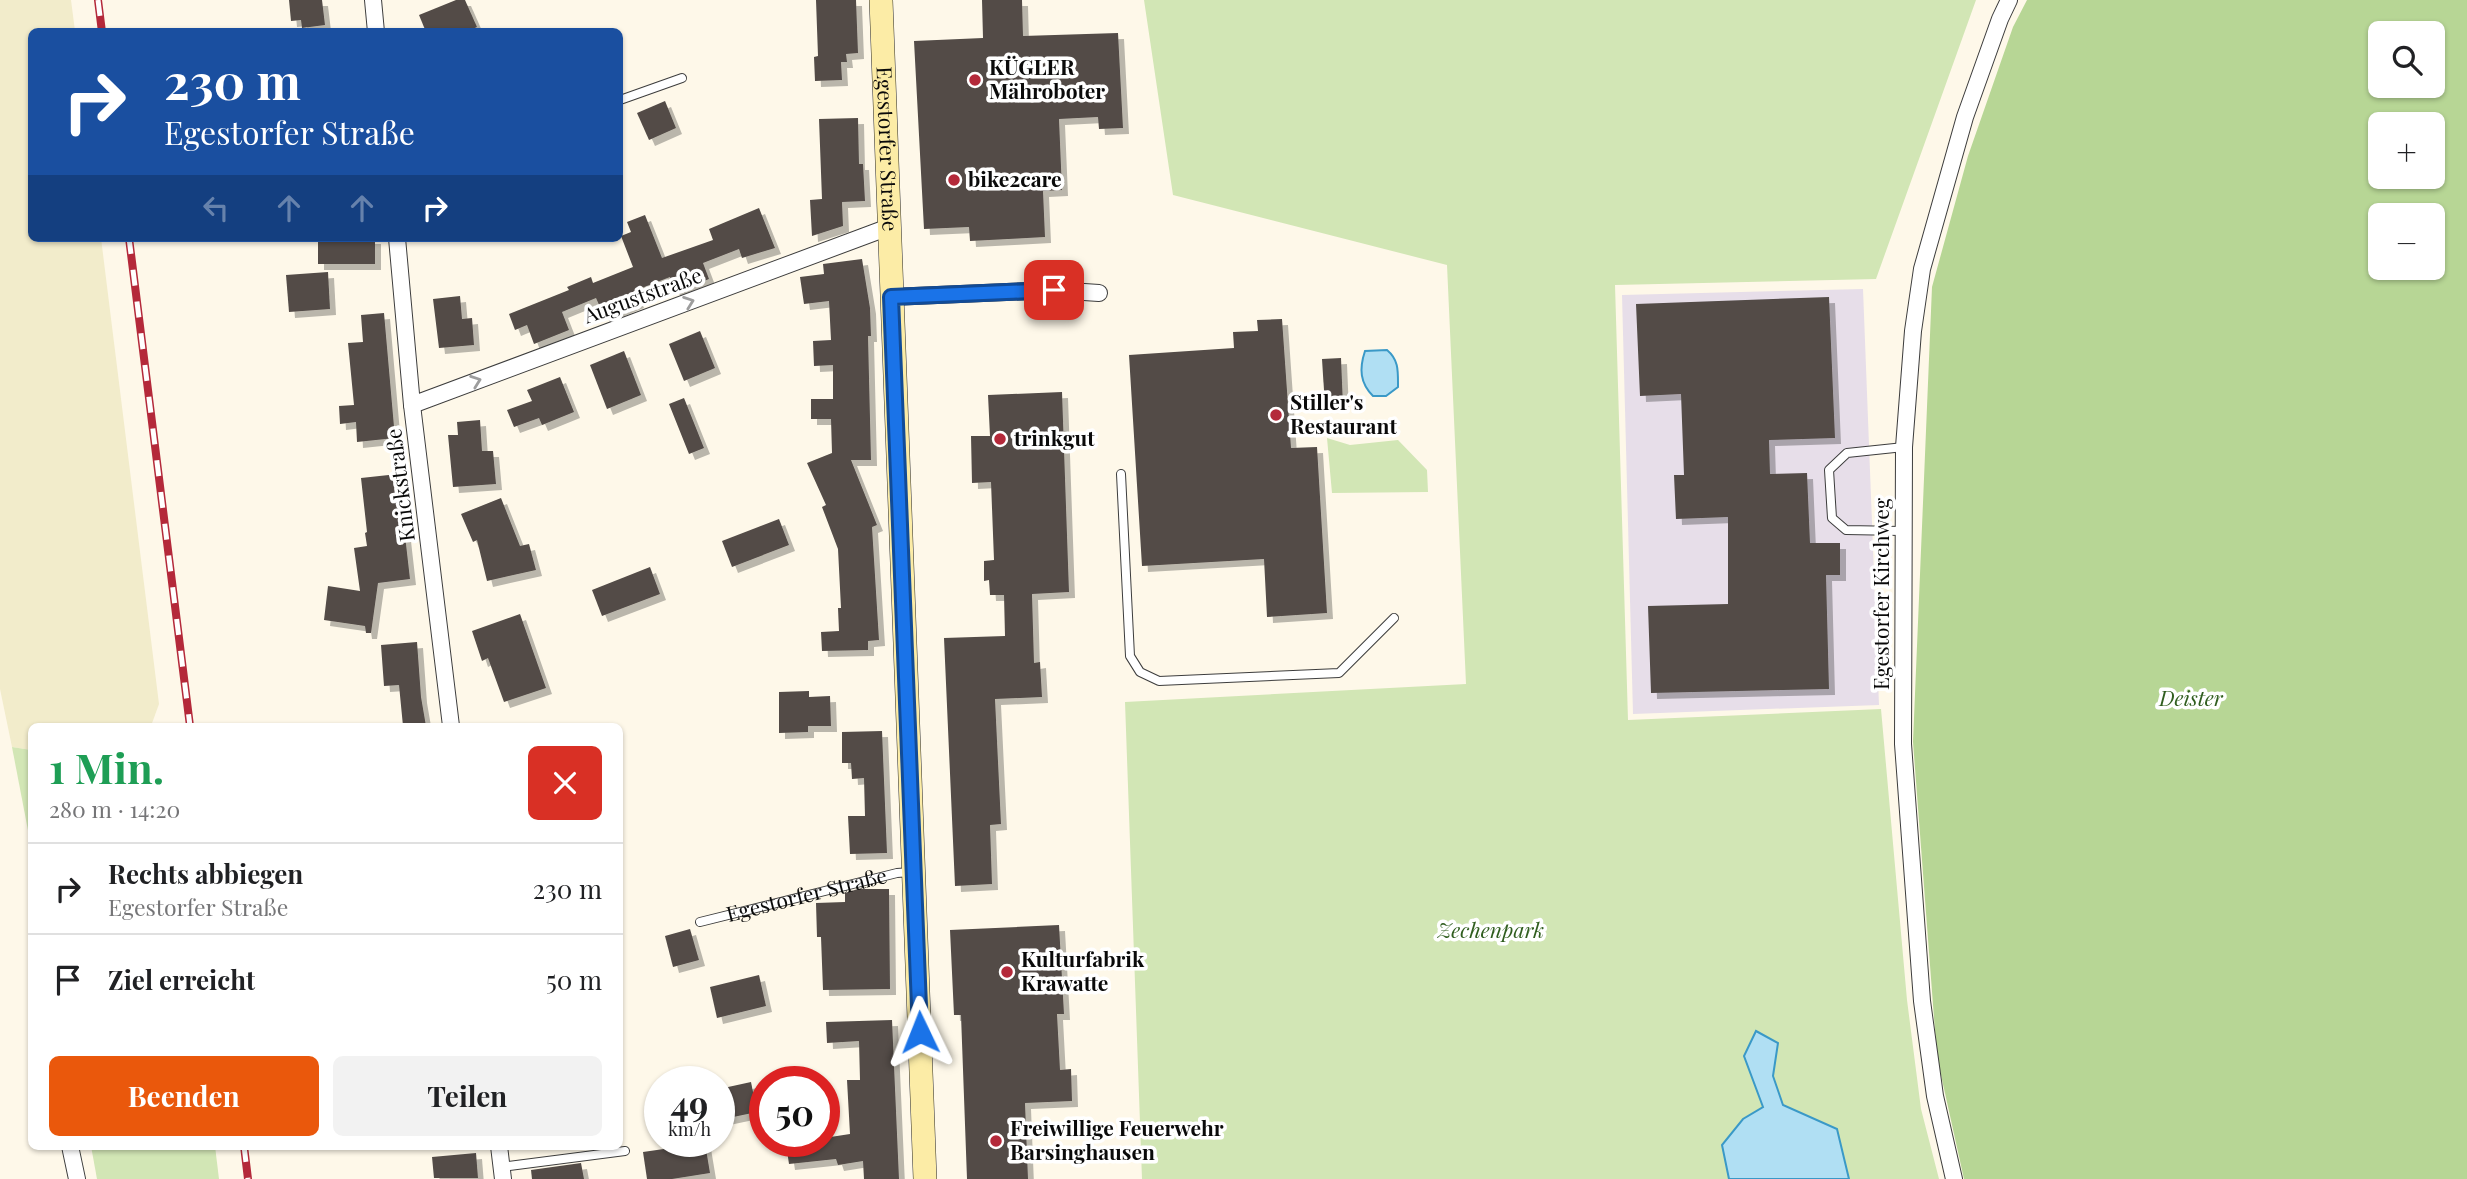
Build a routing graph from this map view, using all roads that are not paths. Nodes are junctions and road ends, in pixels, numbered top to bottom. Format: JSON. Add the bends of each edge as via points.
{"nodes":[{"id":1,"x":373,"y":0,"type":"edge"},
{"id":2,"x":881,"y":0,"type":"edge"},
{"id":3,"x":2009,"y":0,"type":"edge"},
{"id":4,"x":376,"y":28,"type":"edge"},
{"id":5,"x":682,"y":78,"type":"dead end"},
{"id":6,"x":623,"y":99,"type":"edge"},
{"id":7,"x":889,"y":227,"type":"junction"},
{"id":8,"x":397,"y":242,"type":"edge"},
{"id":9,"x":1099,"y":293,"type":"dead end"},
{"id":10,"x":891,"y":297,"type":"junction"},
{"id":11,"x":412,"y":405,"type":"junction"},
{"id":12,"x":1904,"y":447,"type":"junction"},
{"id":13,"x":1121,"y":474,"type":"dead end"},
{"id":14,"x":1902,"y":531,"type":"junction"},
{"id":15,"x":1394,"y":618,"type":"dead end"},
{"id":16,"x":451,"y":723,"type":"edge"},
{"id":17,"x":914,"y":871,"type":"junction"},
{"id":18,"x":700,"y":922,"type":"dead end"},
{"id":19,"x":71,"y":1150,"type":"edge"},
{"id":20,"x":499,"y":1150,"type":"edge"},
{"id":21,"x":625,"y":1152,"type":"dead end"},
{"id":22,"x":502,"y":1173,"type":"edge"},
{"id":23,"x":77,"y":1179,"type":"edge"},
{"id":24,"x":925,"y":1179,"type":"edge"},
{"id":25,"x":1954,"y":1179,"type":"edge"}],
"edges":[{"from":1,"to":4,"type":"street"},
{"from":2,"to":7,"type":"main road","name":"Egestorfer Straße"},
{"from":3,"to":12,"type":"street","name":"Egestorfer Kirchweg","via":[[1965,117],[1922,269]]},
{"from":5,"to":6,"type":"lane"},
{"from":7,"to":10,"type":"main road","name":"Egestorfer Straße"},
{"from":11,"to":7,"type":"street","name":"Auguststraße","one_way":true},
{"from":8,"to":11,"type":"street","name":"Knickstraße"},
{"from":9,"to":10,"type":"street","via":[[1054,290]]},
{"from":10,"to":17,"type":"main road","name":"Egestorfer Straße"},
{"from":11,"to":16,"type":"street","name":"Knickstraße"},
{"from":12,"to":14,"type":"street","name":"Egestorfer Kirchweg"},
{"from":12,"to":14,"type":"lane","via":[[1847,453],[1829,470],[1832,518],[1846,530]]},
{"from":13,"to":15,"type":"lane","via":[[1130,656],[1140,672],[1160,681],[1339,673]]},
{"from":14,"to":25,"type":"street","name":"Egestorfer Kirchweg","via":[[1903,744],[1922,1001],[1935,1096]]},
{"from":17,"to":18,"type":"lane","name":"Egestorfer Straße"},
{"from":17,"to":24,"type":"main road","name":"Egestorfer Straße"},
{"from":19,"to":23,"type":"street"},
{"from":20,"to":22,"type":"street"},
{"from":21,"to":22,"type":"lane"}]}
